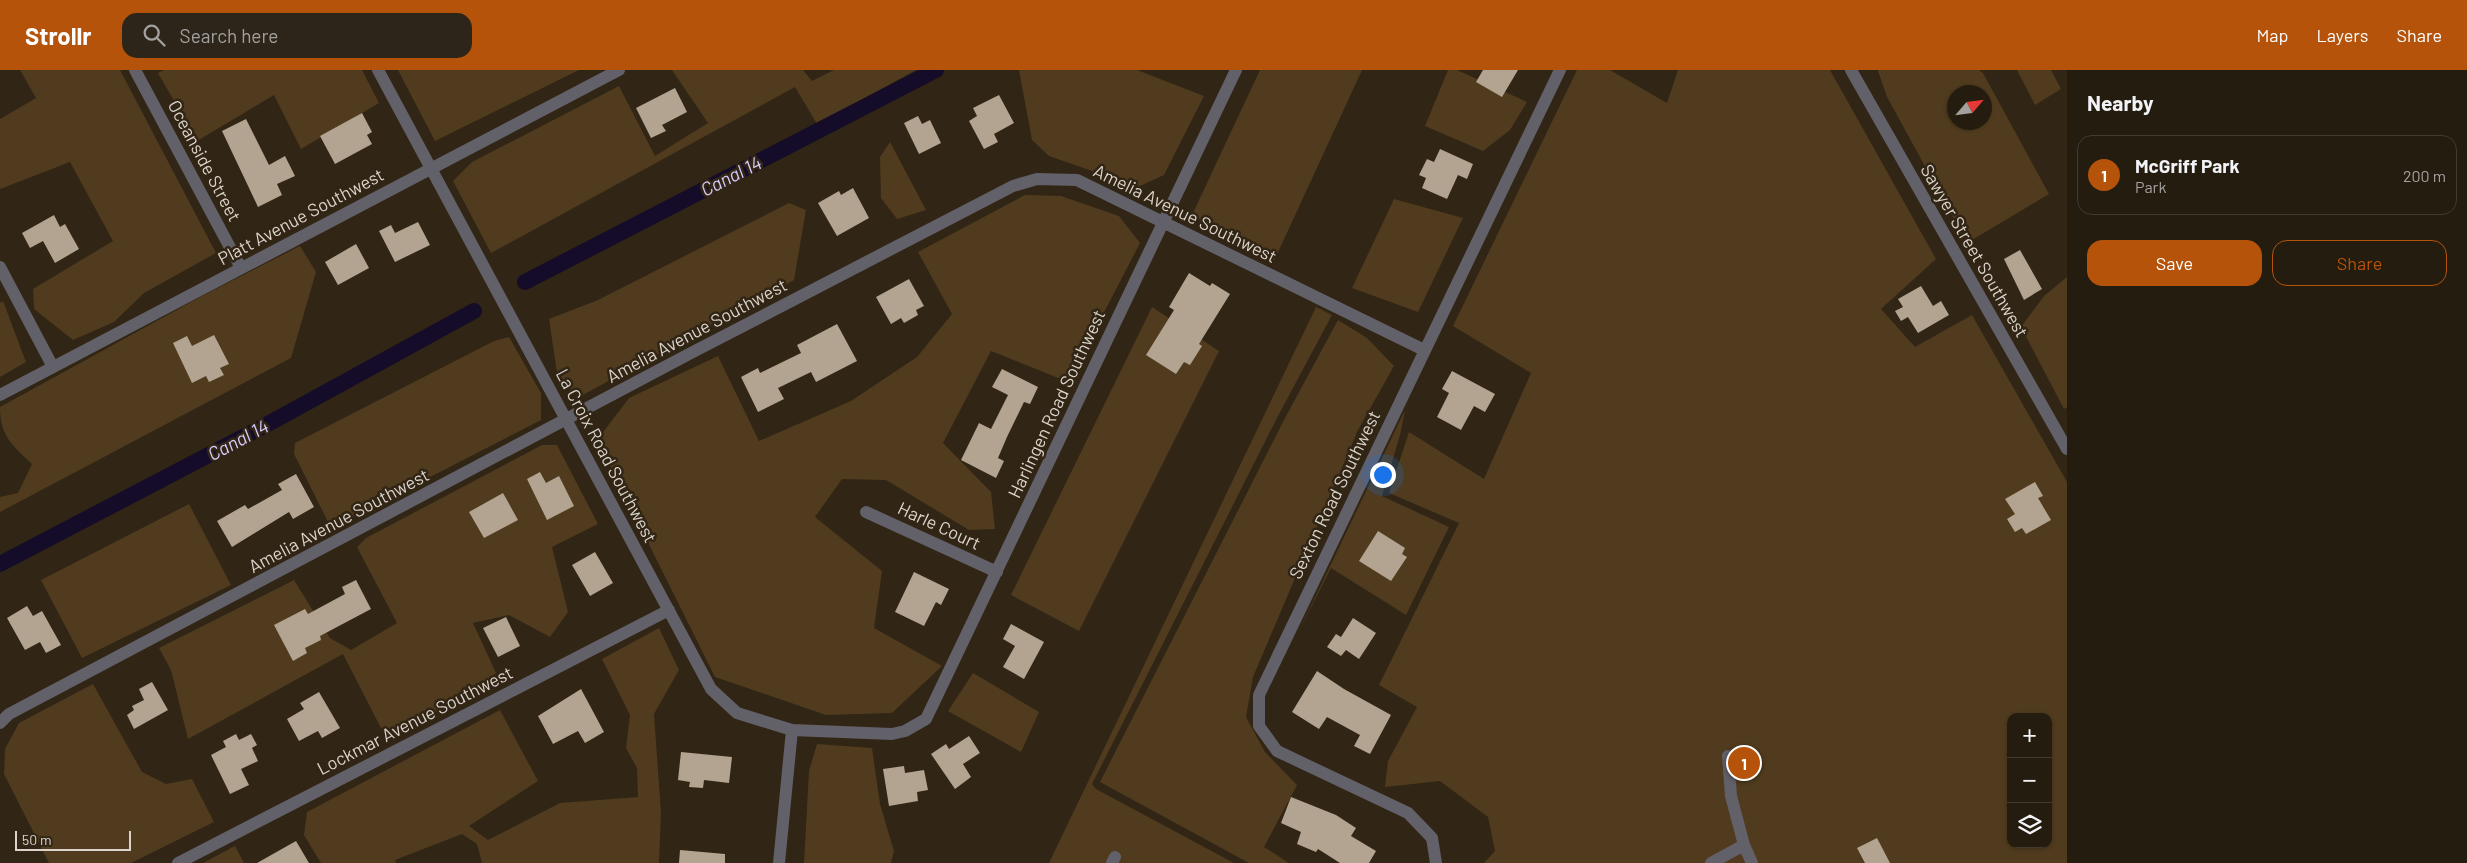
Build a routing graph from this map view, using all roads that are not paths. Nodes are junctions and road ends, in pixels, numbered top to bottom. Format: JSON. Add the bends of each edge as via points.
{"nodes":[{"id":1,"x":135,"y":70,"type":"edge"},
{"id":2,"x":378,"y":70,"type":"edge"},
{"id":3,"x":618,"y":70,"type":"edge"},
{"id":4,"x":1236,"y":70,"type":"edge"},
{"id":5,"x":1560,"y":70,"type":"edge"},
{"id":6,"x":1851,"y":70,"type":"edge"},
{"id":7,"x":430,"y":169,"type":"junction"},
{"id":8,"x":1162,"y":223,"type":"junction"},
{"id":9,"x":0,"y":267,"type":"edge"},
{"id":10,"x":241,"y":268,"type":"junction"},
{"id":11,"x":1424,"y":350,"type":"junction"},
{"id":12,"x":54,"y":367,"type":"junction"},
{"id":13,"x":0,"y":395,"type":"edge"},
{"id":14,"x":566,"y":420,"type":"junction"},
{"id":15,"x":2067,"y":449,"type":"edge"},
{"id":16,"x":866,"y":512,"type":"dead end"},
{"id":17,"x":996,"y":572,"type":"junction"},
{"id":18,"x":669,"y":610,"type":"junction"},
{"id":19,"x":0,"y":723,"type":"edge"},
{"id":20,"x":792,"y":730,"type":"junction"},
{"id":21,"x":892,"y":734,"type":"joint"},
{"id":22,"x":1728,"y":756,"type":"dead end"},
{"id":23,"x":1744,"y":845,"type":"junction"},
{"id":24,"x":178,"y":863,"type":"edge"},
{"id":25,"x":779,"y":863,"type":"edge"},
{"id":26,"x":1436,"y":863,"type":"edge"},
{"id":27,"x":1711,"y":863,"type":"edge"},
{"id":28,"x":1752,"y":863,"type":"edge"}],
"edges":[{"from":1,"to":10,"type":"street","name":"Oceanside Street"},
{"from":2,"to":7,"type":"street","name":"La Croix Road Southwest"},
{"from":3,"to":7,"type":"street","name":"Platt Avenue Southwest"},
{"from":4,"to":8,"type":"street","name":"Harlingen Road Southwest"},
{"from":5,"to":11,"type":"street","name":"Sexton Road Southwest"},
{"from":6,"to":15,"type":"street","name":"Sawyer Street Southwest"},
{"from":7,"to":10,"type":"street","name":"Platt Avenue Southwest"},
{"from":7,"to":14,"type":"street","name":"La Croix Road Southwest"},
{"from":8,"to":11,"type":"street","name":"Amelia Avenue Southwest"},
{"from":8,"to":14,"type":"street","name":"Amelia Avenue Southwest","via":[[1077,180],[1037,179],[1013,186]]},
{"from":8,"to":17,"type":"street","name":"Harlingen Road Southwest"},
{"from":9,"to":12,"type":"street"},
{"from":10,"to":12,"type":"street","name":"Platt Avenue Southwest"},
{"from":11,"to":26,"type":"street","name":"Sexton Road Southwest","via":[[1259,695],[1259,726],[1277,751],[1408,813],[1432,838]]},
{"from":12,"to":13,"type":"street","name":"Platt Avenue Southwest"},
{"from":14,"to":18,"type":"street","name":"La Croix Road Southwest"},
{"from":14,"to":19,"type":"street","name":"Amelia Avenue Southwest","via":[[9,714]]},
{"from":16,"to":17,"type":"street","name":"Harle Court"},
{"from":17,"to":21,"type":"street","name":"Harlingen Road Southwest","via":[[926,719],[905,731]]},
{"from":18,"to":20,"type":"street","name":"La Croix Road Southwest","via":[[711,689],[737,713]]},
{"from":18,"to":24,"type":"street","name":"Lockmar Avenue Southwest"},
{"from":20,"to":21,"type":"street","name":"La Croix Road Southwest"},
{"from":20,"to":25,"type":"street"},
{"from":22,"to":23,"type":"street","via":[[1731,796]]},
{"from":23,"to":27,"type":"street"},
{"from":23,"to":28,"type":"street"}]}
